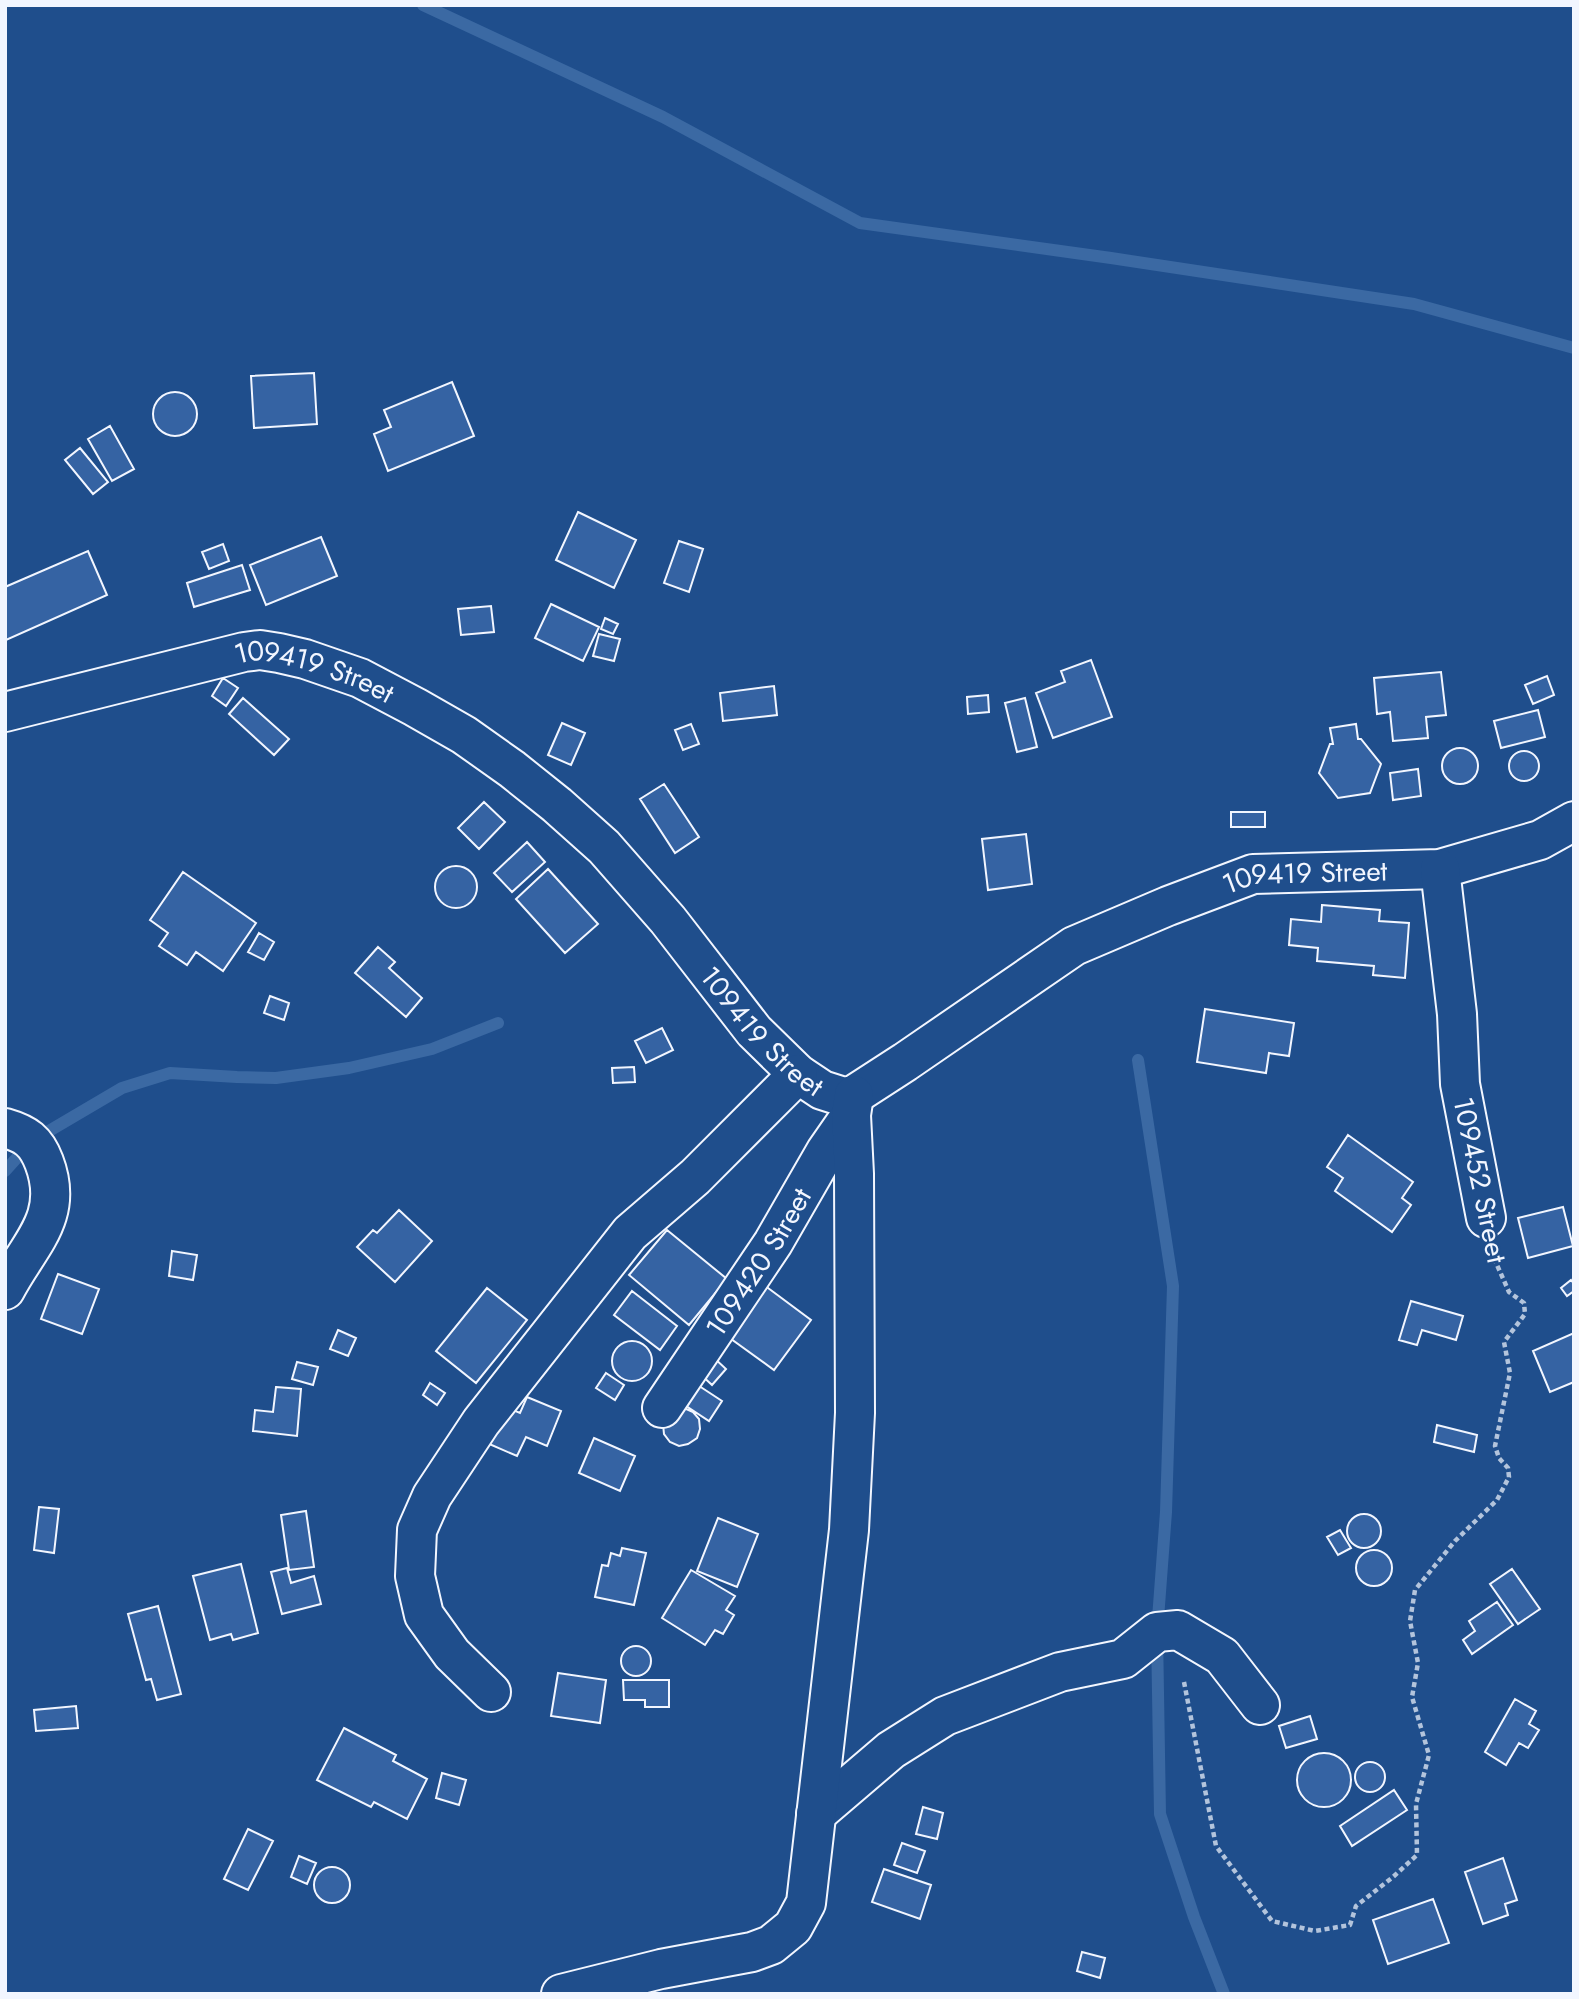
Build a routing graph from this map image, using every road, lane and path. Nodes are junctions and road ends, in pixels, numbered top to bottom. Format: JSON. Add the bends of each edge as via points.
{"nodes":[{"id":1,"x":5,"y":712,"type":"edge"},
{"id":2,"x":1574,"y":821,"type":"edge"},
{"id":3,"x":1440,"y":869,"type":"junction"},
{"id":4,"x":798,"y":1074,"type":"junction"},
{"id":5,"x":853,"y":1105,"type":"junction"},
{"id":6,"x":5,"y":1128,"type":"edge"},
{"id":7,"x":1486,"y":1217,"type":"joint"},
{"id":8,"x":5,"y":1290,"type":"edge"},
{"id":9,"x":662,"y":1408,"type":"dead end"},
{"id":10,"x":1157,"y":1632,"type":"junction"},
{"id":11,"x":491,"y":1692,"type":"dead end"},
{"id":12,"x":1260,"y":1705,"type":"dead end"},
{"id":13,"x":816,"y":1814,"type":"junction"},
{"id":14,"x":561,"y":1994,"type":"edge"}],
"edges":[{"from":1,"to":4,"type":"street","name":"109419 Street","via":[[260,650],[360,678],[464,735],[567,813],[604,847],[754,1031]]},
{"from":2,"to":3,"type":"street","name":"109419 Street","via":[[1540,840]]},
{"from":3,"to":5,"type":"street","name":"109419 Street","via":[[1253,874],[1168,906],[1074,946]]},
{"from":3,"to":7,"type":"street","name":"109452 Street","via":[[1460,1084]]},
{"from":4,"to":5,"type":"street","name":"109419 Street"},
{"from":4,"to":11,"type":"street","via":[[695,1177],[630,1233],[481,1422],[432,1496],[417,1530],[415,1576],[424,1615],[452,1654]]},
{"from":5,"to":9,"type":"street","name":"109420 Street","via":[[774,1243]]},
{"from":5,"to":13,"type":"street","via":[[855,1426],[849,1530]]},
{"from":6,"to":8,"type":"street","via":[[22,1133],[43,1158],[52,1201],[43,1227]]},
{"from":7,"to":10,"type":"path","name":"109452 Street","via":[[1494,1262],[1509,1292],[1524,1303],[1525,1314],[1504,1342],[1510,1373],[1495,1446],[1508,1477],[1497,1500],[1415,1590],[1410,1621],[1418,1663],[1412,1697],[1429,1755],[1416,1804],[1417,1855],[1356,1906],[1350,1925],[1315,1931],[1272,1921],[1216,1846],[1185,1684]]},
{"from":10,"to":12,"type":"street","via":[[1178,1630],[1222,1657]]},
{"from":10,"to":13,"type":"street","via":[[1123,1659],[1060,1672],[945,1716],[891,1750]]},
{"from":13,"to":14,"type":"street","via":[[806,1903],[793,1927],[771,1945]]}]}
